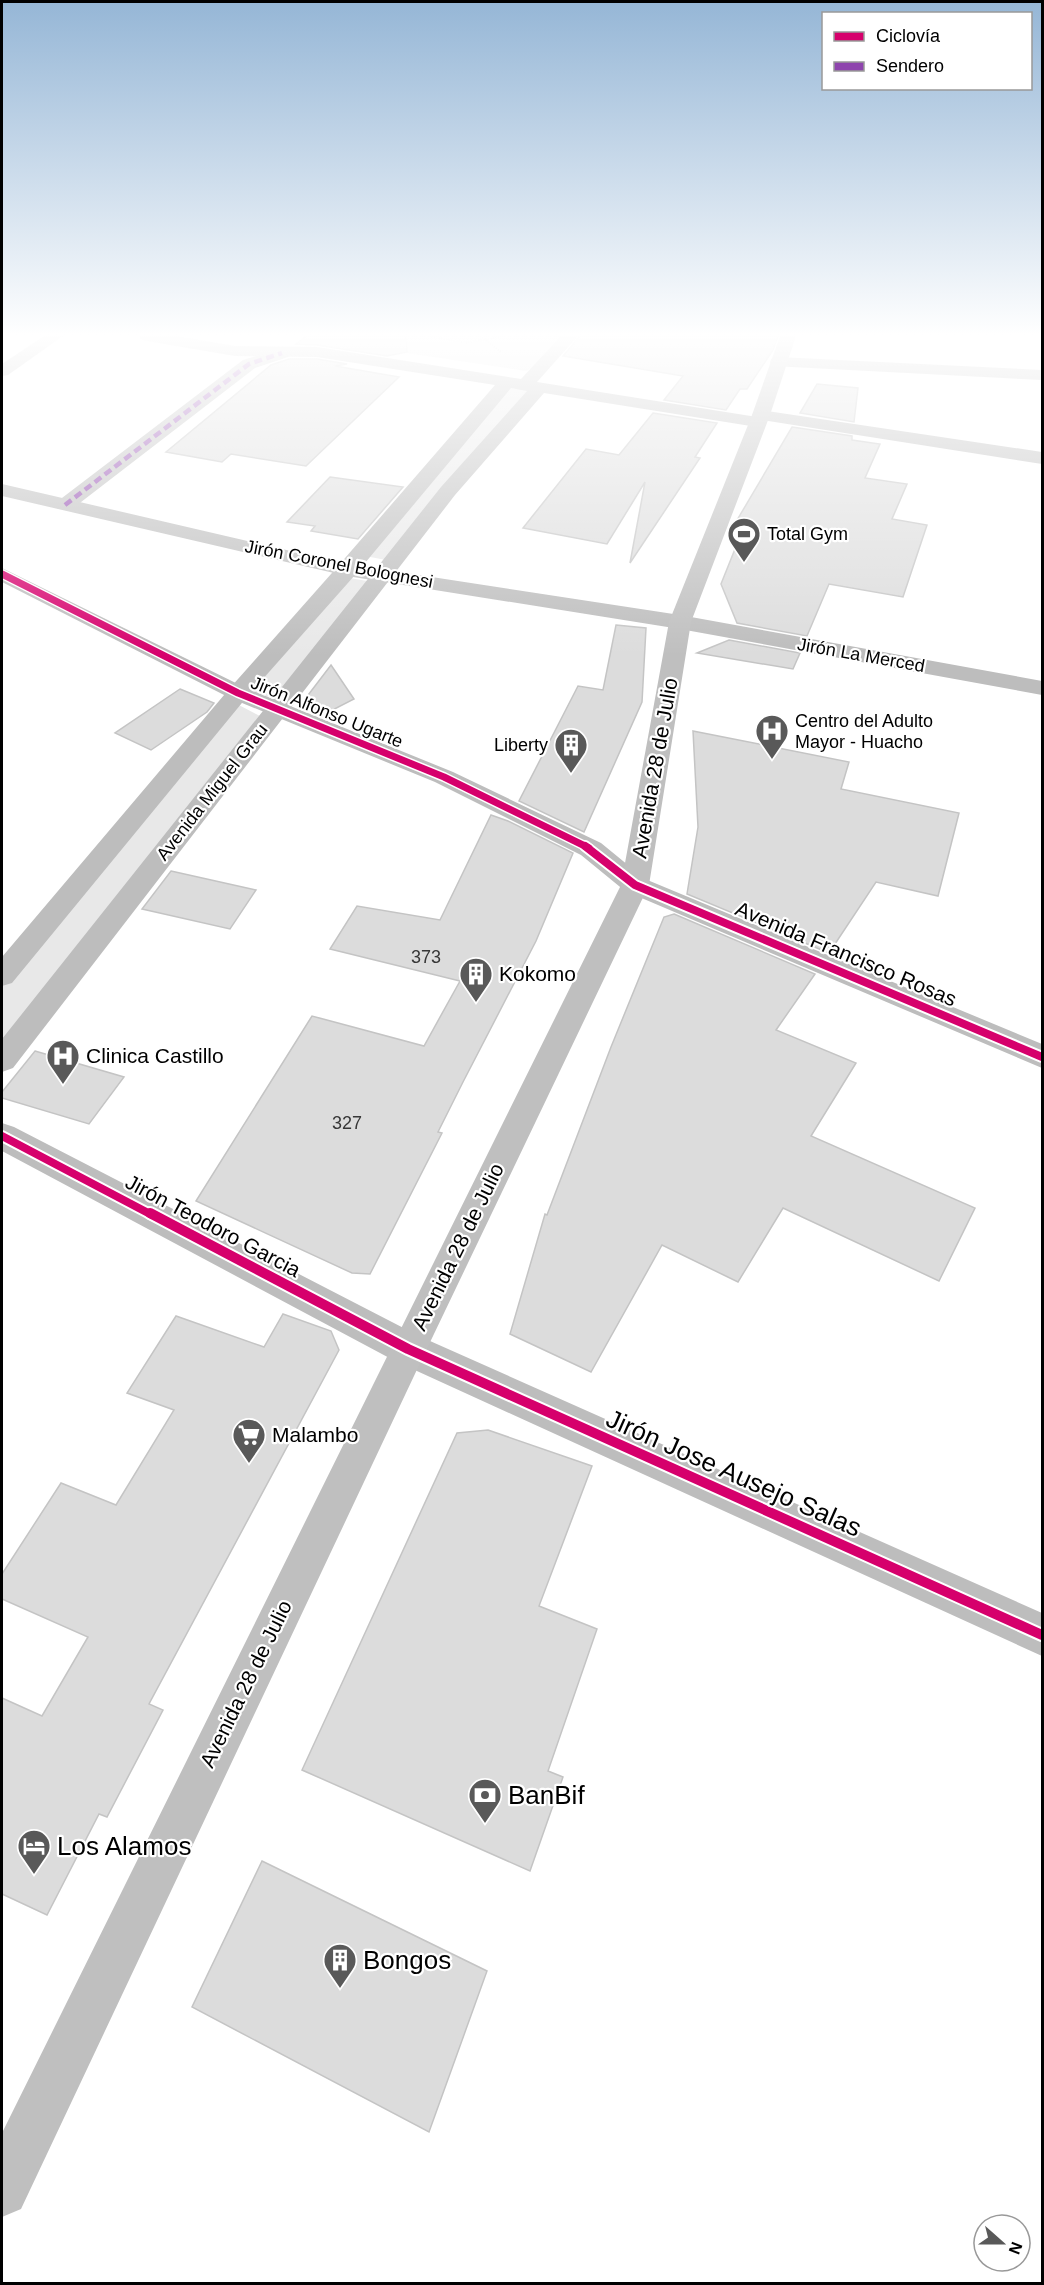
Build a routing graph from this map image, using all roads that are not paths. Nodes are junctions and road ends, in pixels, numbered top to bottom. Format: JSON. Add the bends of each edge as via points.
{"nodes":[{"id":1,"x":145,"y":443,"type":"edge"},
{"id":2,"x":461,"y":443,"type":"edge"},
{"id":3,"x":483,"y":443,"type":"edge"},
{"id":4,"x":749,"y":443,"type":"edge"},
{"id":5,"x":933,"y":443,"type":"edge"},
{"id":6,"x":1042,"y":458,"type":"edge"},
{"id":7,"x":2,"y":490,"type":"edge"},
{"id":8,"x":64,"y":504,"type":"junction"},
{"id":9,"x":347,"y":570,"type":"junction"},
{"id":10,"x":2,"y":574,"type":"edge"},
{"id":11,"x":381,"y":575,"type":"junction"},
{"id":12,"x":680,"y":622,"type":"junction"},
{"id":13,"x":1042,"y":687,"type":"edge"},
{"id":14,"x":238,"y":693,"type":"junction"},
{"id":15,"x":276,"y":710,"type":"junction"},
{"id":16,"x":635,"y":885,"type":"junction"},
{"id":17,"x":2,"y":976,"type":"edge"},
{"id":18,"x":1042,"y":1057,"type":"edge"},
{"id":19,"x":2,"y":1060,"type":"edge"},
{"id":20,"x":2,"y":1136,"type":"edge"},
{"id":21,"x":408,"y":1348,"type":"junction"},
{"id":22,"x":1042,"y":1635,"type":"edge"},
{"id":23,"x":2,"y":2190,"type":"edge"}],
"edges":[{"from":1,"to":8,"type":"street"},
{"from":2,"to":9,"type":"street","name":"Avenida Miguel Grau","via":[[423,478]]},
{"from":3,"to":11,"type":"street","name":"Avenida Miguel Grau"},
{"from":4,"to":12,"type":"main road","name":"Avenida 28 de Julio"},
{"from":5,"to":6,"type":"street"},
{"from":7,"to":8,"type":"street","name":"Jirón Coronel Bolognesi"},
{"from":8,"to":9,"type":"street","name":"Jirón Coronel Bolognesi"},
{"from":9,"to":11,"type":"street","name":"Jirón Coronel Bolognesi"},
{"from":9,"to":14,"type":"street","name":"Avenida Miguel Grau"},
{"from":10,"to":14,"type":"street","name":"Jirón Alfonso Ugarte"},
{"from":11,"to":12,"type":"street","name":"Jirón Coronel Bolognesi"},
{"from":11,"to":15,"type":"street","name":"Avenida Miguel Grau"},
{"from":12,"to":13,"type":"street","name":"Jirón La Merced"},
{"from":12,"to":16,"type":"main road","name":"Avenida 28 de Julio"},
{"from":14,"to":15,"type":"street","name":"Jirón Alfonso Ugarte"},
{"from":14,"to":17,"type":"street","name":"Avenida Miguel Grau"},
{"from":15,"to":16,"type":"street","name":"Jirón Alfonso Ugarte","via":[[444,777],[591,849]]},
{"from":15,"to":19,"type":"street","name":"Avenida Miguel Grau"},
{"from":16,"to":18,"type":"street","name":"Avenida Francisco Rosas"},
{"from":16,"to":21,"type":"main road","name":"Avenida 28 de Julio"},
{"from":20,"to":21,"type":"street","name":"Jirón Teodoro Garcia"},
{"from":21,"to":22,"type":"street","name":"Jirón Jose Ausejo Salas"},
{"from":21,"to":23,"type":"main road","name":"Avenida 28 de Julio"}]}
